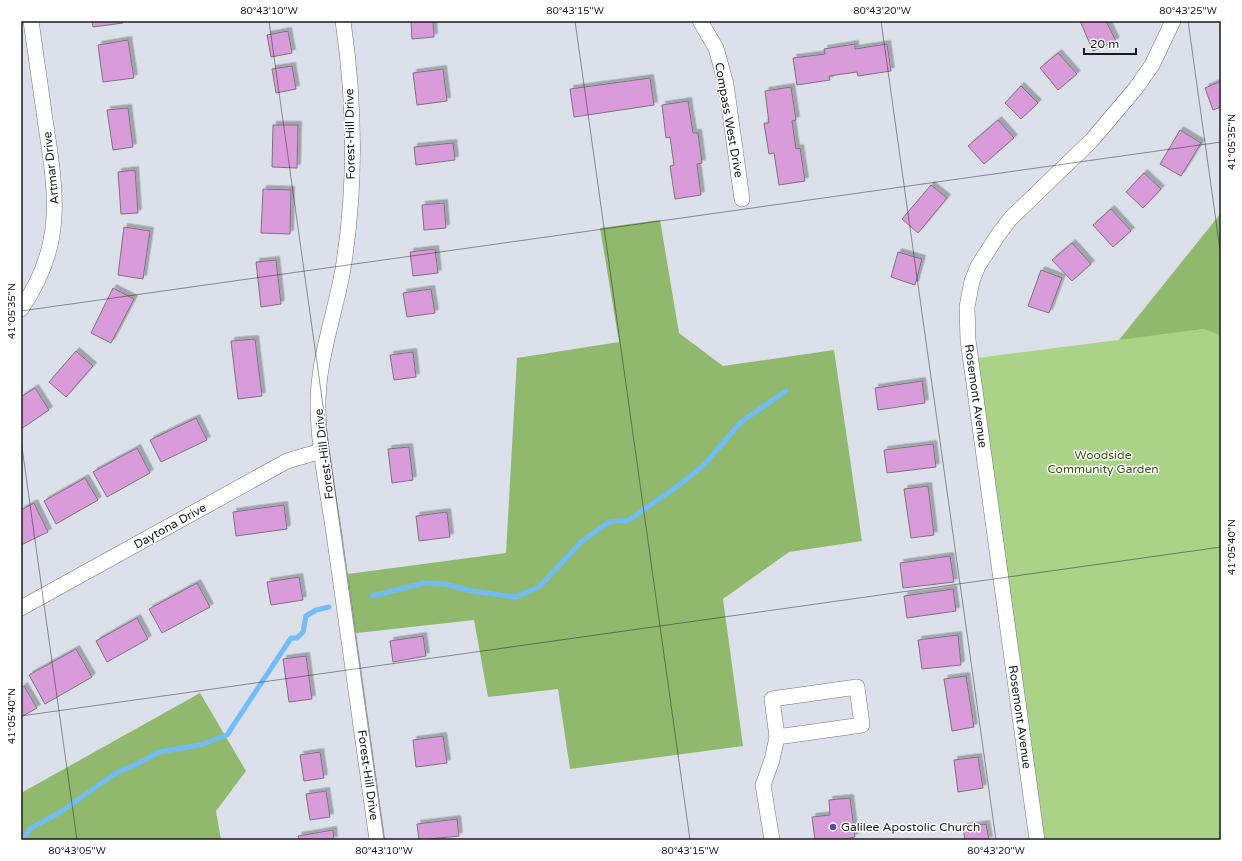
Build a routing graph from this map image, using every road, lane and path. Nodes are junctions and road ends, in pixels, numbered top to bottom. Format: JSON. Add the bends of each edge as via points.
{"nodes":[{"id":1,"x":31,"y":21,"type":"edge"},
{"id":2,"x":343,"y":21,"type":"edge"},
{"id":3,"x":700,"y":21,"type":"edge"},
{"id":4,"x":1173,"y":21,"type":"edge"},
{"id":5,"x":742,"y":199,"type":"dead end"},
{"id":6,"x":21,"y":309,"type":"edge"},
{"id":7,"x":321,"y":451,"type":"junction"},
{"id":8,"x":21,"y":608,"type":"edge"},
{"id":9,"x":777,"y":736,"type":"junction"},
{"id":10,"x":377,"y":840,"type":"edge"},
{"id":11,"x":772,"y":840,"type":"edge"},
{"id":12,"x":1037,"y":840,"type":"edge"}],
"edges":[{"from":1,"to":6,"type":"street","name":"Artmar Drive","via":[[56,205],[53,237],[45,266],[31,296]]},
{"from":2,"to":7,"type":"street","name":"Forest-Hill Drive","via":[[352,113],[351,188],[343,269],[318,388]]},
{"from":3,"to":5,"type":"street","name":"Compass West Drive","via":[[716,48],[726,84]]},
{"from":4,"to":12,"type":"street","name":"Rosemont Avenue","via":[[1152,65],[1136,88],[1092,140],[1011,218],[998,235],[978,266],[967,307],[968,340]]},
{"from":7,"to":8,"type":"street","name":"Daytona Drive","via":[[287,461]]},
{"from":7,"to":10,"type":"street","name":"Forest-Hill Drive","via":[[334,526]]},
{"from":9,"to":9,"type":"street","via":[[772,699],[857,687],[862,725]]},
{"from":9,"to":11,"type":"street","via":[[763,785]]}]}
